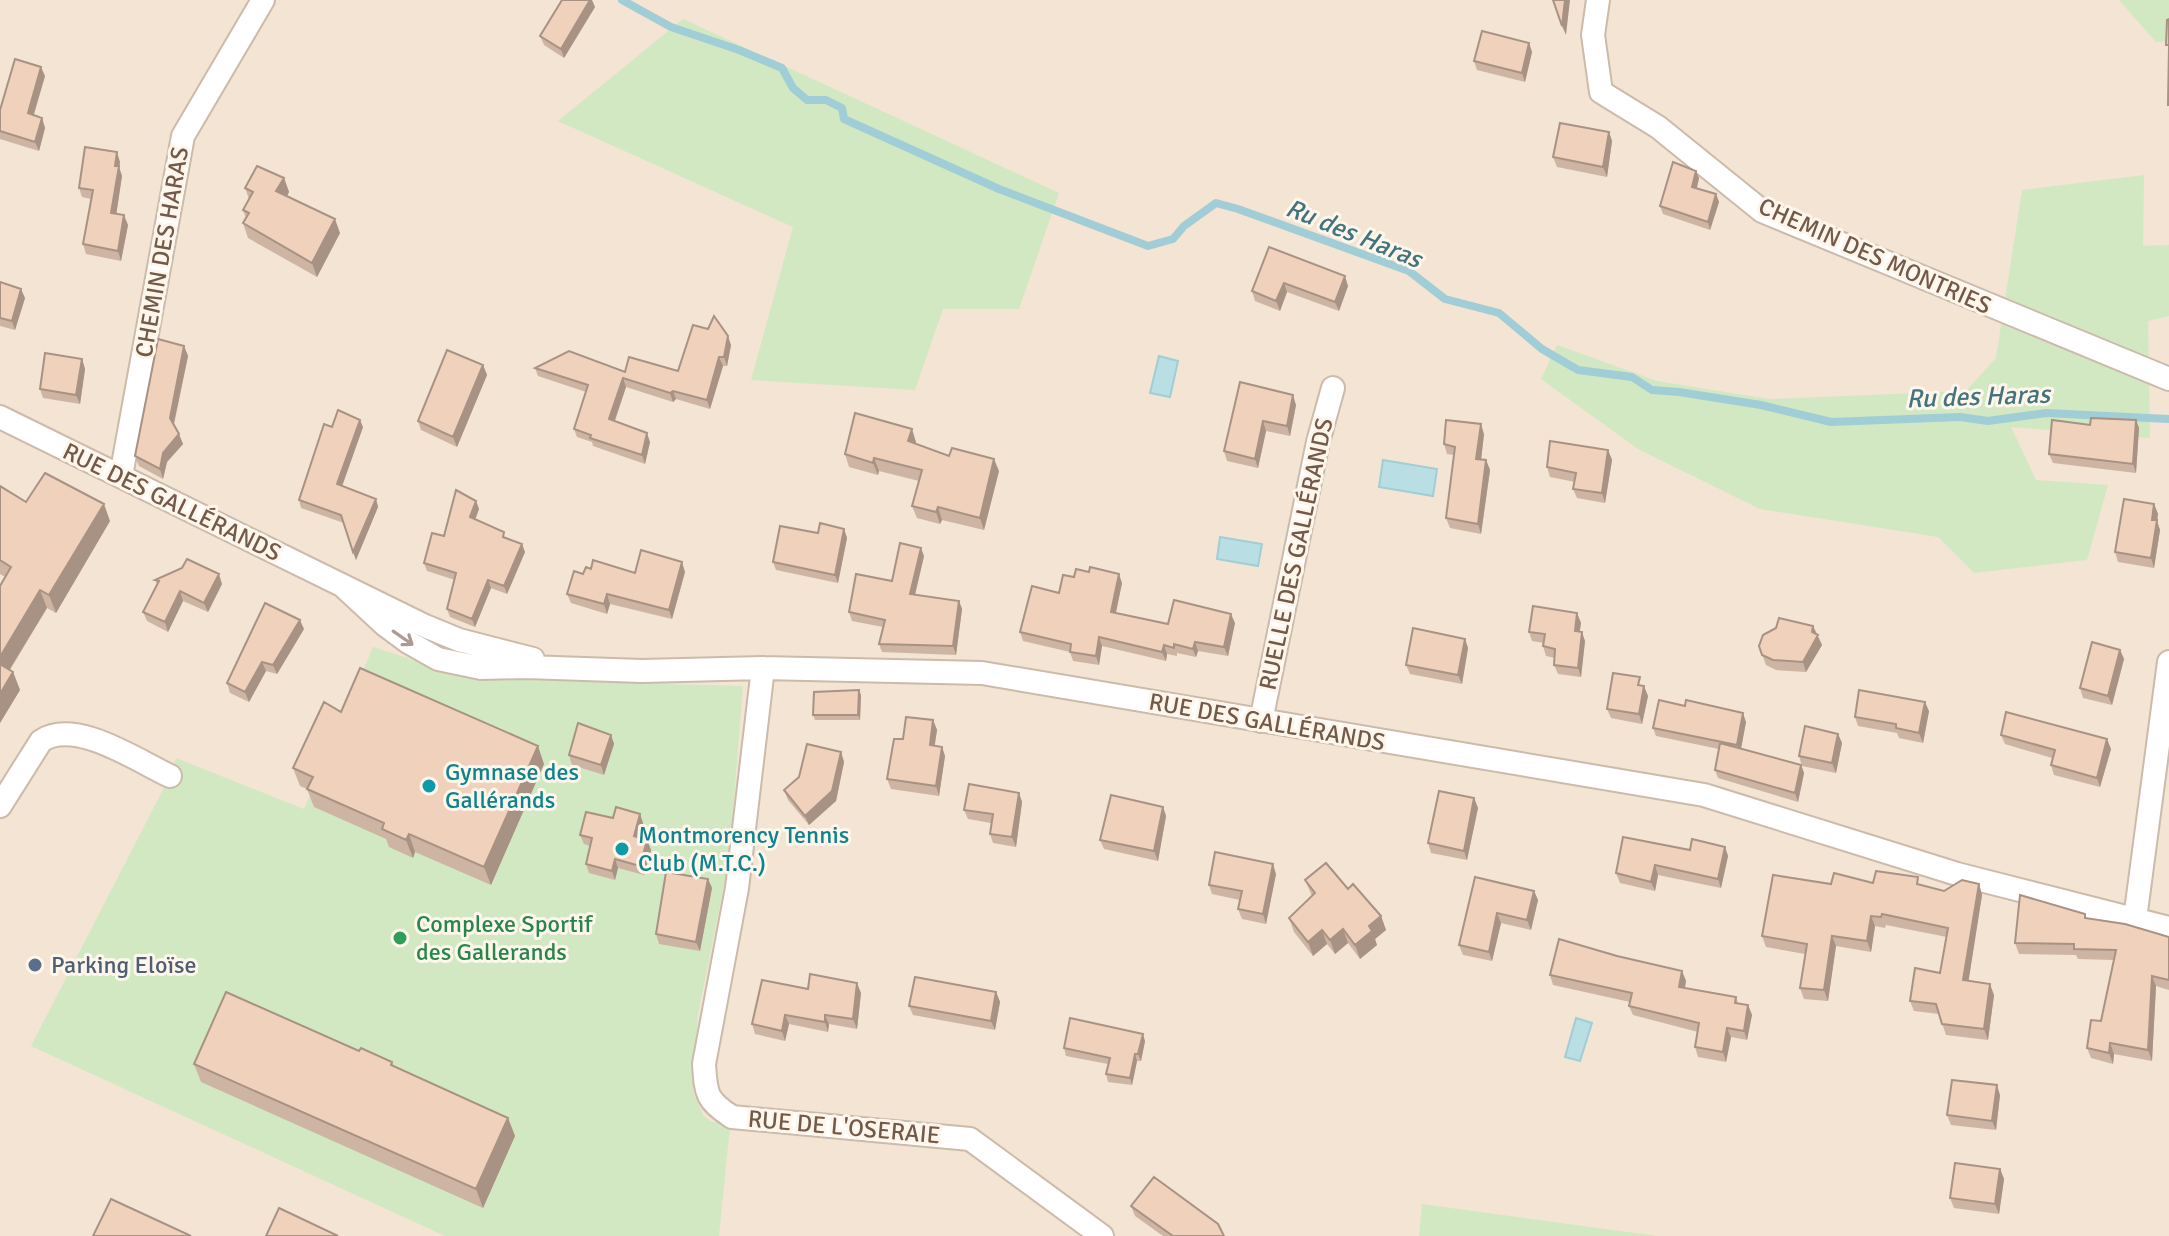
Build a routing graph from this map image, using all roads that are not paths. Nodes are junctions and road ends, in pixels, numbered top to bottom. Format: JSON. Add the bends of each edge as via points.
{"nodes":[{"id":1,"x":263,"y":0,"type":"edge"},
{"id":2,"x":1598,"y":0,"type":"edge"},
{"id":3,"x":2169,"y":379,"type":"edge"},
{"id":4,"x":1333,"y":388,"type":"dead end"},
{"id":5,"x":0,"y":417,"type":"edge"},
{"id":6,"x":121,"y":476,"type":"junction"},
{"id":7,"x":2169,"y":662,"type":"edge"},
{"id":8,"x":763,"y":668,"type":"junction"},
{"id":9,"x":1261,"y":721,"type":"junction"},
{"id":10,"x":170,"y":776,"type":"dead end"},
{"id":11,"x":0,"y":806,"type":"edge"},
{"id":12,"x":2135,"y":919,"type":"junction"},
{"id":13,"x":2169,"y":928,"type":"edge"},
{"id":14,"x":1102,"y":1236,"type":"edge"}],
"edges":[{"from":1,"to":6,"type":"street","name":"CHEMIN DES HARAS","via":[[183,136]]},
{"from":2,"to":3,"type":"street","name":"CHEMIN DES MONTRIES","via":[[1593,35],[1601,92],[1658,127],[1762,211]]},
{"from":4,"to":9,"type":"street","name":"RUELLE DES GALLÉRANDS"},
{"from":5,"to":6,"type":"street","name":"RUE DES GALLÉRANDS"},
{"from":6,"to":8,"type":"street","name":"RUE DES GALLÉRANDS","via":[[344,587],[385,625],[438,659],[481,668]]},
{"from":7,"to":12,"type":"street"},
{"from":8,"to":9,"type":"street","name":"RUE DES GALLÉRANDS","via":[[982,673]]},
{"from":8,"to":14,"type":"street","name":"RUE DE L'OSERAIE","via":[[737,888],[704,1064],[713,1104],[732,1117],[970,1139]]},
{"from":9,"to":12,"type":"street","name":"RUE DES GALLÉRANDS","via":[[1704,795],[1957,874]]},
{"from":10,"to":11,"type":"street","via":[[90,738],[50,735]]},
{"from":12,"to":13,"type":"street","name":"RUE DES GALLÉRANDS"}]}
